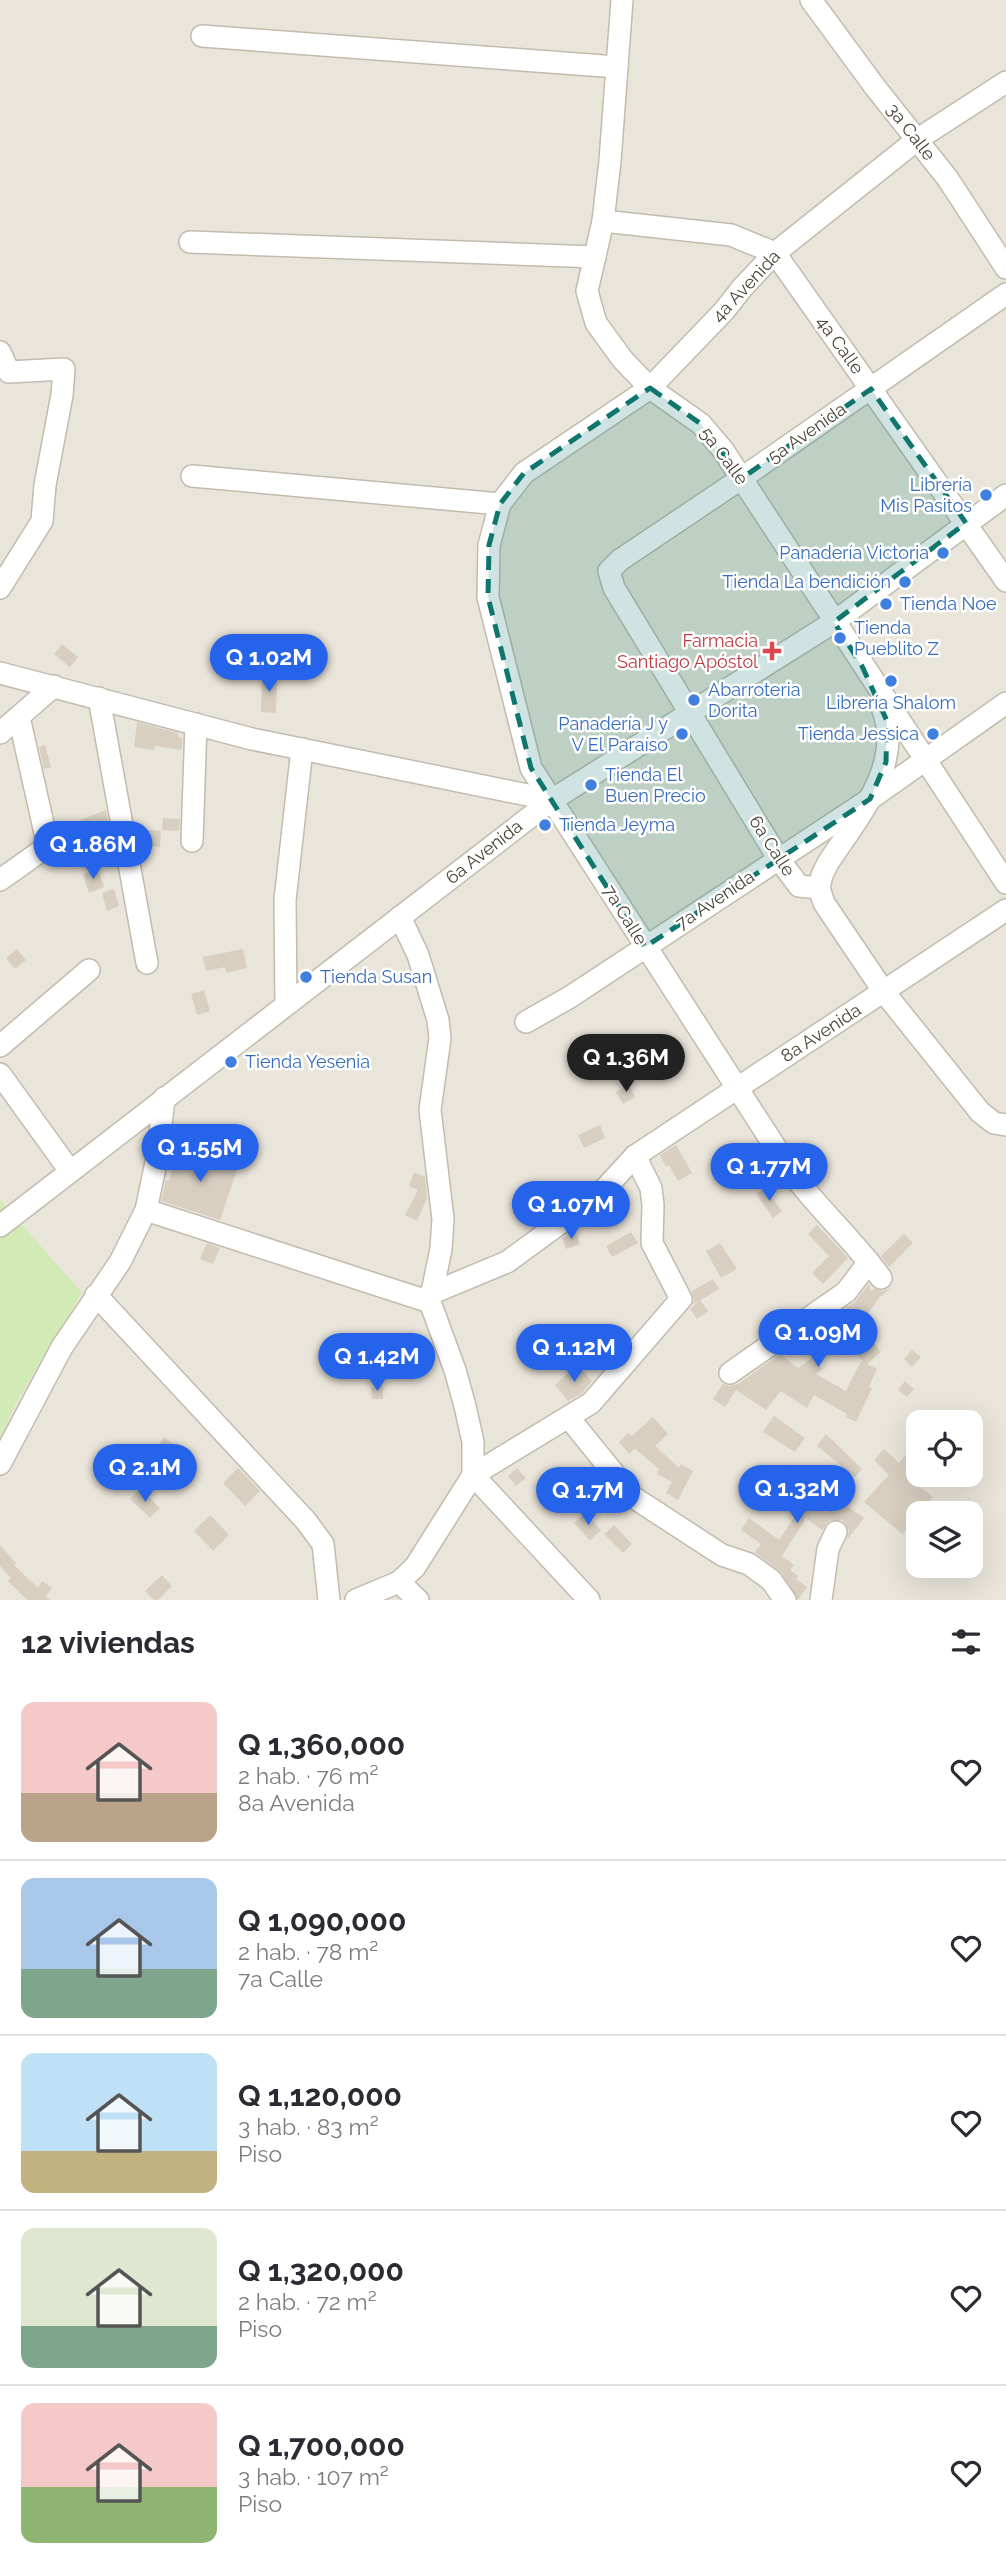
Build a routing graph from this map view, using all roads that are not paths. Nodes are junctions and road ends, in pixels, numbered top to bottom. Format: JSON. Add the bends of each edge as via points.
{"nodes":[{"id":1,"x":622,"y":0,"type":"edge"},
{"id":2,"x":822,"y":4,"type":"edge"},
{"id":3,"x":202,"y":36,"type":"dead end"},
{"id":4,"x":617,"y":67,"type":"junction"},
{"id":5,"x":1006,"y":82,"type":"edge"},
{"id":6,"x":918,"y":139,"type":"junction"},
{"id":7,"x":603,"y":221,"type":"junction"},
{"id":8,"x":190,"y":242,"type":"dead end"},
{"id":9,"x":775,"y":253,"type":"junction"},
{"id":10,"x":595,"y":257,"type":"junction"},
{"id":11,"x":1006,"y":268,"type":"edge"},
{"id":12,"x":1006,"y":294,"type":"edge"},
{"id":13,"x":0,"y":352,"type":"edge"},
{"id":14,"x":650,"y":388,"type":"junction"},
{"id":15,"x":872,"y":389,"type":"junction"},
{"id":16,"x":192,"y":476,"type":"dead end"},
{"id":17,"x":742,"y":478,"type":"junction"},
{"id":18,"x":1006,"y":495,"type":"edge"},
{"id":19,"x":500,"y":504,"type":"junction"},
{"id":20,"x":966,"y":523,"type":"junction"},
{"id":21,"x":609,"y":571,"type":"joint"},
{"id":22,"x":1006,"y":581,"type":"edge"},
{"id":23,"x":0,"y":588,"type":"edge"},
{"id":24,"x":834,"y":622,"type":"junction"},
{"id":25,"x":862,"y":666,"type":"junction"},
{"id":26,"x":0,"y":673,"type":"edge"},
{"id":27,"x":54,"y":686,"type":"junction"},
{"id":28,"x":99,"y":698,"type":"junction"},
{"id":29,"x":1006,"y":703,"type":"edge"},
{"id":30,"x":690,"y":715,"type":"junction"},
{"id":31,"x":19,"y":717,"type":"junction"},
{"id":32,"x":196,"y":724,"type":"junction"},
{"id":33,"x":0,"y":733,"type":"edge"},
{"id":34,"x":302,"y":749,"type":"junction"},
{"id":35,"x":924,"y":760,"type":"junction"},
{"id":36,"x":870,"y":799,"type":"junction"},
{"id":37,"x":552,"y":800,"type":"junction"},
{"id":38,"x":192,"y":841,"type":"dead end"},
{"id":39,"x":778,"y":858,"type":"junction"},
{"id":40,"x":0,"y":880,"type":"edge"},
{"id":41,"x":1006,"y":883,"type":"edge"},
{"id":42,"x":819,"y":888,"type":"junction"},
{"id":43,"x":1006,"y":910,"type":"edge"},
{"id":44,"x":400,"y":917,"type":"junction"},
{"id":45,"x":645,"y":947,"type":"junction"},
{"id":46,"x":147,"y":963,"type":"dead end"},
{"id":47,"x":89,"y":970,"type":"dead end"},
{"id":48,"x":884,"y":992,"type":"junction"},
{"id":49,"x":286,"y":1005,"type":"junction"},
{"id":50,"x":526,"y":1022,"type":"dead end"},
{"id":51,"x":0,"y":1046,"type":"edge"},
{"id":52,"x":0,"y":1074,"type":"edge"},
{"id":53,"x":737,"y":1088,"type":"junction"},
{"id":54,"x":164,"y":1098,"type":"junction"},
{"id":55,"x":1000,"y":1124,"type":"edge"},
{"id":56,"x":635,"y":1156,"type":"junction"},
{"id":57,"x":69,"y":1171,"type":"junction"},
{"id":58,"x":146,"y":1210,"type":"junction"},
{"id":59,"x":0,"y":1226,"type":"edge"},
{"id":60,"x":96,"y":1295,"type":"junction"},
{"id":61,"x":430,"y":1298,"type":"junction"},
{"id":62,"x":730,"y":1373,"type":"dead end"},
{"id":63,"x":569,"y":1418,"type":"junction"},
{"id":64,"x":0,"y":1464,"type":"edge"},
{"id":65,"x":473,"y":1475,"type":"junction"},
{"id":66,"x":836,"y":1532,"type":"dead end"},
{"id":67,"x":399,"y":1582,"type":"junction"},
{"id":68,"x":329,"y":1600,"type":"edge"},
{"id":69,"x":356,"y":1600,"type":"edge"},
{"id":70,"x":418,"y":1600,"type":"edge"},
{"id":71,"x":589,"y":1600,"type":"edge"},
{"id":72,"x":785,"y":1600,"type":"edge"},
{"id":73,"x":821,"y":1600,"type":"edge"}],
"edges":[{"from":1,"to":4,"type":"street","name":"5a Calle"},
{"from":2,"to":6,"type":"street","name":"3a Calle","via":[[875,87]]},
{"from":3,"to":4,"type":"street"},
{"from":4,"to":7,"type":"street","name":"5a Calle"},
{"from":5,"to":6,"type":"street","name":"4a Avenida"},
{"from":6,"to":9,"type":"street","name":"4a Avenida"},
{"from":6,"to":11,"type":"street","name":"3a Calle"},
{"from":7,"to":9,"type":"street","via":[[731,235]]},
{"from":7,"to":10,"type":"street","name":"5a Calle"},
{"from":8,"to":10,"type":"street"},
{"from":9,"to":14,"type":"street","name":"4a Avenida"},
{"from":9,"to":15,"type":"street","name":"4a Calle"},
{"from":10,"to":14,"type":"street","name":"5a Calle","via":[[587,291],[596,323]]},
{"from":12,"to":15,"type":"street","name":"5a Avenida"},
{"from":13,"to":23,"type":"street","via":[[9,372],[64,369],[42,521]]},
{"from":14,"to":17,"type":"street","name":"5a Calle","via":[[701,424]]},
{"from":14,"to":19,"type":"street","name":"4a Avenida","via":[[524,473]]},
{"from":15,"to":17,"type":"street","name":"5a Avenida"},
{"from":15,"to":20,"type":"street","name":"4a Calle"},
{"from":16,"to":19,"type":"street"},
{"from":17,"to":21,"type":"street","name":"5a Avenida"},
{"from":17,"to":24,"type":"street","name":"5a Calle"},
{"from":18,"to":20,"type":"street","name":"6a Avenida"},
{"from":19,"to":37,"type":"street","name":"7a Calle","via":[[489,545],[488,597],[530,768]]},
{"from":20,"to":22,"type":"street","name":"4a Calle"},
{"from":20,"to":24,"type":"street","name":"6a Avenida"},
{"from":21,"to":30,"type":"street","name":"6a Calle","via":[[614,588]]},
{"from":24,"to":25,"type":"street","name":"5a Calle"},
{"from":24,"to":30,"type":"street","name":"6a Avenida"},
{"from":25,"to":35,"type":"street","name":"5a Calle"},
{"from":25,"to":36,"type":"street","via":[[887,721],[886,762]]},
{"from":26,"to":27,"type":"street"},
{"from":27,"to":28,"type":"street"},
{"from":27,"to":31,"type":"street"},
{"from":28,"to":32,"type":"street"},
{"from":28,"to":46,"type":"street"},
{"from":29,"to":35,"type":"street","name":"7a Avenida"},
{"from":30,"to":37,"type":"street","name":"6a Avenida"},
{"from":30,"to":39,"type":"street","name":"6a Calle"},
{"from":31,"to":33,"type":"street"},
{"from":31,"to":40,"type":"street","via":[[48,846]]},
{"from":32,"to":34,"type":"street"},
{"from":32,"to":38,"type":"street"},
{"from":34,"to":37,"type":"street"},
{"from":34,"to":49,"type":"street","via":[[285,900]]},
{"from":35,"to":36,"type":"street","name":"7a Avenida"},
{"from":35,"to":41,"type":"street","name":"5a Calle"},
{"from":36,"to":39,"type":"street","name":"7a Avenida"},
{"from":36,"to":42,"type":"street","via":[[828,863]]},
{"from":37,"to":44,"type":"street","name":"6a Avenida"},
{"from":37,"to":45,"type":"street","name":"7a Calle"},
{"from":39,"to":42,"type":"street","name":"6a Calle","via":[[799,886]]},
{"from":39,"to":45,"type":"street","name":"7a Avenida"},
{"from":42,"to":48,"type":"street","via":[[824,903]]},
{"from":43,"to":48,"type":"street","name":"8a Avenida"},
{"from":44,"to":49,"type":"street","name":"6a Avenida"},
{"from":44,"to":61,"type":"street","via":[[427,979],[439,1030],[430,1110],[443,1219]]},
{"from":45,"to":50,"type":"street","name":"7a Avenida"},
{"from":45,"to":53,"type":"street","name":"7a Calle"},
{"from":47,"to":51,"type":"street"},
{"from":48,"to":53,"type":"street","name":"8a Avenida"},
{"from":48,"to":55,"type":"street","via":[[980,1112]]},
{"from":49,"to":54,"type":"street","name":"6a Avenida"},
{"from":52,"to":57,"type":"street"},
{"from":53,"to":56,"type":"street","name":"8a Avenida"},
{"from":53,"to":62,"type":"street","name":"7a Calle","via":[[806,1192],[875,1270]]},
{"from":54,"to":57,"type":"street","name":"6a Avenida"},
{"from":54,"to":58,"type":"street"},
{"from":56,"to":61,"type":"street","name":"8a Avenida","via":[[600,1194],[507,1262]]},
{"from":56,"to":63,"type":"street","via":[[651,1188],[652,1243],[681,1298],[591,1403]]},
{"from":57,"to":59,"type":"street","name":"6a Avenida"},
{"from":58,"to":60,"type":"street","via":[[120,1262]]},
{"from":58,"to":61,"type":"street"},
{"from":60,"to":64,"type":"street"},
{"from":60,"to":68,"type":"street","via":[[306,1521],[323,1544]]},
{"from":61,"to":65,"type":"street","via":[[465,1406],[473,1442]]},
{"from":63,"to":65,"type":"street"},
{"from":63,"to":72,"type":"street","via":[[633,1497],[722,1555],[749,1564],[771,1580]]},
{"from":65,"to":67,"type":"street","via":[[415,1567]]},
{"from":65,"to":71,"type":"street"},
{"from":66,"to":73,"type":"street","via":[[828,1549]]},
{"from":67,"to":69,"type":"street"},
{"from":67,"to":70,"type":"street"}]}
